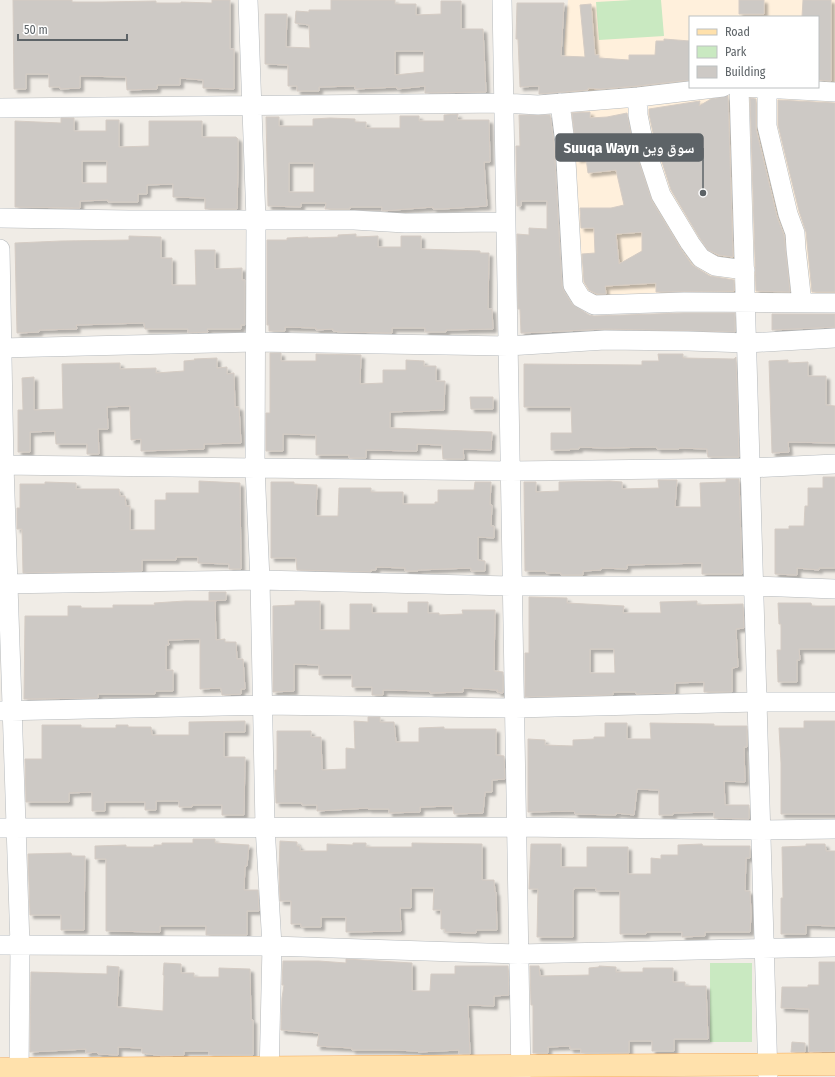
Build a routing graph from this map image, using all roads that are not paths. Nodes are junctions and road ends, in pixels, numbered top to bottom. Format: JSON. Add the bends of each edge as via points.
{"nodes":[{"id":1,"x":248,"y":0,"type":"edge"},
{"id":2,"x":502,"y":0,"type":"edge"},
{"id":3,"x":714,"y":88,"type":"edge"},
{"id":4,"x":741,"y":88,"type":"edge"},
{"id":5,"x":767,"y":88,"type":"joint"},
{"id":6,"x":835,"y":92,"type":"edge"},
{"id":7,"x":638,"y":97,"type":"junction"},
{"id":8,"x":504,"y":103,"type":"junction"},
{"id":9,"x":560,"y":103,"type":"junction"},
{"id":10,"x":252,"y":106,"type":"junction"},
{"id":11,"x":0,"y":108,"type":"edge"},
{"id":12,"x":0,"y":218,"type":"edge"},
{"id":13,"x":256,"y":220,"type":"junction"},
{"id":14,"x":506,"y":222,"type":"junction"},
{"id":15,"x":0,"y":249,"type":"edge"},
{"id":16,"x":745,"y":270,"type":"junction"},
{"id":17,"x":745,"y":302,"type":"junction"},
{"id":18,"x":802,"y":303,"type":"junction"},
{"id":19,"x":835,"y":303,"type":"edge"},
{"id":20,"x":835,"y":338,"type":"edge"},
{"id":21,"x":256,"y":342,"type":"junction"},
{"id":22,"x":747,"y":343,"type":"junction"},
{"id":23,"x":508,"y":346,"type":"junction"},
{"id":24,"x":1,"y":348,"type":"edge"},
{"id":25,"x":835,"y":464,"type":"edge"},
{"id":26,"x":2,"y":465,"type":"edge"},
{"id":27,"x":255,"y":468,"type":"junction"},
{"id":28,"x":750,"y":468,"type":"junction"},
{"id":29,"x":511,"y":471,"type":"junction"},
{"id":30,"x":260,"y":580,"type":"junction"},
{"id":31,"x":4,"y":584,"type":"edge"},
{"id":32,"x":513,"y":586,"type":"junction"},
{"id":33,"x":754,"y":586,"type":"junction"},
{"id":34,"x":835,"y":589,"type":"edge"},
{"id":35,"x":757,"y":702,"type":"junction"},
{"id":36,"x":835,"y":702,"type":"edge"},
{"id":37,"x":262,"y":705,"type":"junction"},
{"id":38,"x":515,"y":708,"type":"junction"},
{"id":39,"x":6,"y":711,"type":"edge"},
{"id":40,"x":265,"y":826,"type":"junction"},
{"id":41,"x":517,"y":827,"type":"junction"},
{"id":42,"x":8,"y":828,"type":"edge"},
{"id":43,"x":835,"y":829,"type":"edge"},
{"id":44,"x":761,"y":830,"type":"junction"},
{"id":45,"x":0,"y":945,"type":"edge"},
{"id":46,"x":20,"y":945,"type":"junction"},
{"id":47,"x":272,"y":946,"type":"junction"},
{"id":48,"x":835,"y":947,"type":"edge"},
{"id":49,"x":764,"y":949,"type":"junction"},
{"id":50,"x":519,"y":954,"type":"junction"},
{"id":51,"x":835,"y":1064,"type":"edge"},
{"id":52,"x":768,"y":1071,"type":"edge"},
{"id":53,"x":13,"y":1072,"type":"edge"},
{"id":54,"x":269,"y":1072,"type":"edge"},
{"id":55,"x":521,"y":1072,"type":"edge"}],
"edges":[{"from":1,"to":10,"type":"street"},
{"from":2,"to":8,"type":"street"},
{"from":3,"to":7,"type":"street"},
{"from":4,"to":16,"type":"street"},
{"from":5,"to":6,"type":"street"},
{"from":5,"to":18,"type":"street","via":[[768,126],[788,214],[795,232]]},
{"from":7,"to":9,"type":"street"},
{"from":7,"to":16,"type":"street","via":[[638,115],[643,140],[661,195],[682,232],[701,258],[715,266]]},
{"from":8,"to":9,"type":"street"},
{"from":8,"to":10,"type":"street"},
{"from":8,"to":14,"type":"street"},
{"from":9,"to":17,"type":"street","via":[[573,285],[581,298],[594,305]]},
{"from":10,"to":11,"type":"street"},
{"from":10,"to":13,"type":"street"},
{"from":12,"to":13,"type":"street"},
{"from":13,"to":14,"type":"street"},
{"from":13,"to":21,"type":"street"},
{"from":14,"to":23,"type":"street"},
{"from":15,"to":24,"type":"street"},
{"from":16,"to":17,"type":"street"},
{"from":17,"to":18,"type":"street"},
{"from":17,"to":22,"type":"street"},
{"from":18,"to":19,"type":"street"},
{"from":20,"to":22,"type":"street"},
{"from":21,"to":23,"type":"street"},
{"from":21,"to":24,"type":"street"},
{"from":21,"to":27,"type":"street"},
{"from":22,"to":23,"type":"street","via":[[605,340]]},
{"from":22,"to":28,"type":"street"},
{"from":23,"to":29,"type":"street"},
{"from":24,"to":26,"type":"street"},
{"from":25,"to":28,"type":"street"},
{"from":26,"to":27,"type":"street"},
{"from":26,"to":31,"type":"street"},
{"from":27,"to":29,"type":"street"},
{"from":27,"to":30,"type":"street"},
{"from":28,"to":29,"type":"street"},
{"from":28,"to":33,"type":"street"},
{"from":29,"to":32,"type":"street"},
{"from":30,"to":31,"type":"street"},
{"from":30,"to":32,"type":"street"},
{"from":30,"to":37,"type":"street"},
{"from":31,"to":39,"type":"street"},
{"from":32,"to":33,"type":"street"},
{"from":32,"to":38,"type":"street"},
{"from":33,"to":34,"type":"street"},
{"from":33,"to":35,"type":"street"},
{"from":35,"to":36,"type":"street"},
{"from":35,"to":38,"type":"street"},
{"from":35,"to":44,"type":"street"},
{"from":37,"to":38,"type":"street"},
{"from":37,"to":39,"type":"street"},
{"from":37,"to":40,"type":"street"},
{"from":38,"to":41,"type":"street"},
{"from":39,"to":42,"type":"street"},
{"from":40,"to":41,"type":"street"},
{"from":40,"to":42,"type":"street"},
{"from":40,"to":47,"type":"street"},
{"from":41,"to":44,"type":"street"},
{"from":41,"to":50,"type":"street"},
{"from":42,"to":46,"type":"street"},
{"from":43,"to":44,"type":"street"},
{"from":44,"to":49,"type":"street"},
{"from":45,"to":46,"type":"street"},
{"from":46,"to":47,"type":"street"},
{"from":46,"to":53,"type":"street"},
{"from":47,"to":50,"type":"street"},
{"from":47,"to":54,"type":"street"},
{"from":48,"to":49,"type":"street"},
{"from":49,"to":50,"type":"street"},
{"from":49,"to":52,"type":"street"},
{"from":50,"to":55,"type":"street"},
{"from":51,"to":52,"type":"main road"},
{"from":52,"to":55,"type":"main road"},
{"from":53,"to":54,"type":"main road"},
{"from":54,"to":55,"type":"main road"}]}
